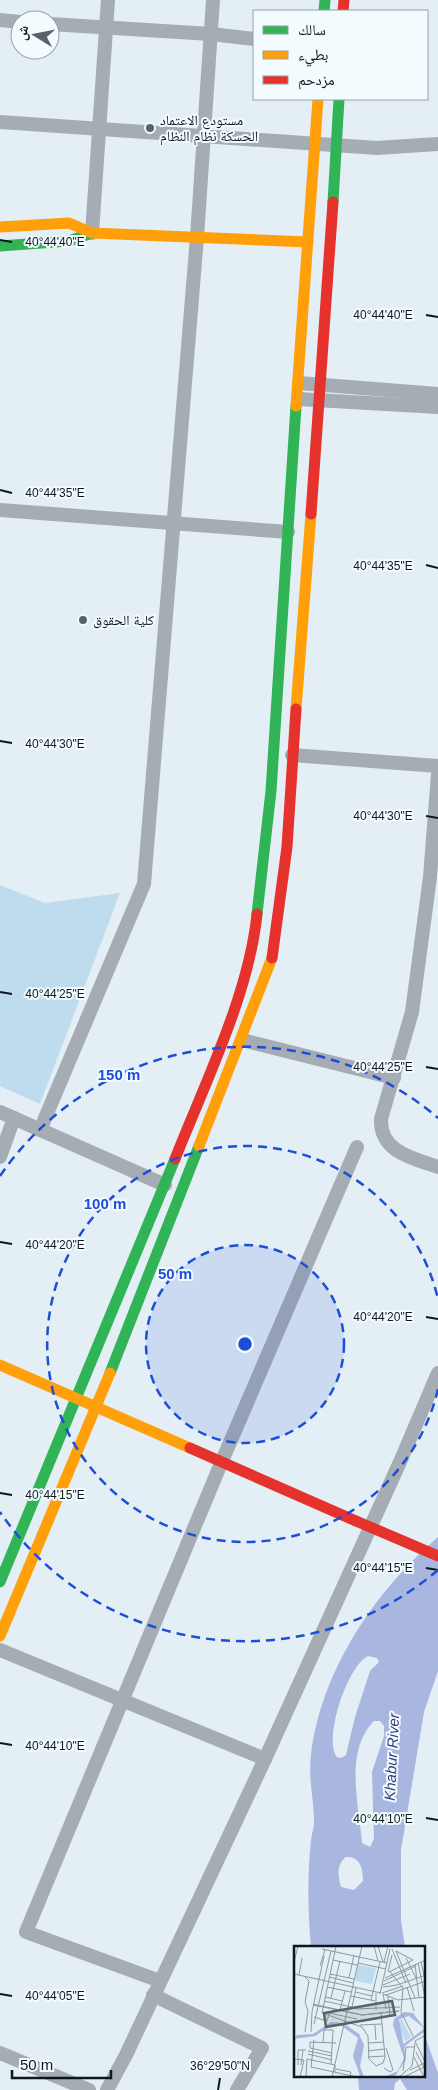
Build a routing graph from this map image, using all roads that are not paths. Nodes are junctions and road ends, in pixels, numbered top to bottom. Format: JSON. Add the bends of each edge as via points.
{"nodes":[{"id":1,"x":108,"y":0,"type":"edge"},
{"id":2,"x":214,"y":0,"type":"edge"},
{"id":3,"x":60,"y":25,"type":"edge"},
{"id":4,"x":106,"y":27,"type":"junction"},
{"id":5,"x":211,"y":34,"type":"junction"},
{"id":6,"x":253,"y":39,"type":"edge"},
{"id":7,"x":318,"y":100,"type":"edge"},
{"id":8,"x":338,"y":100,"type":"edge"},
{"id":9,"x":0,"y":122,"type":"edge"},
{"id":10,"x":99,"y":128,"type":"junction"},
{"id":11,"x":204,"y":137,"type":"junction"},
{"id":12,"x":316,"y":144,"type":"junction"},
{"id":13,"x":438,"y":144,"type":"edge"},
{"id":14,"x":336,"y":146,"type":"junction"},
{"id":15,"x":0,"y":227,"type":"edge"},
{"id":16,"x":92,"y":233,"type":"junction"},
{"id":17,"x":198,"y":237,"type":"junction"},
{"id":18,"x":308,"y":242,"type":"junction"},
{"id":19,"x":0,"y":246,"type":"edge"},
{"id":20,"x":299,"y":383,"type":"junction"},
{"id":21,"x":321,"y":384,"type":"junction"},
{"id":22,"x":438,"y":394,"type":"edge"},
{"id":23,"x":298,"y":399,"type":"junction"},
{"id":24,"x":320,"y":401,"type":"junction"},
{"id":25,"x":438,"y":407,"type":"edge"},
{"id":26,"x":0,"y":510,"type":"edge"},
{"id":27,"x":174,"y":524,"type":"junction"},
{"id":28,"x":288,"y":532,"type":"junction"},
{"id":29,"x":292,"y":754,"type":"junction"},
{"id":30,"x":438,"y":766,"type":"edge"},
{"id":31,"x":438,"y":774,"type":"edge"},
{"id":32,"x":242,"y":1040,"type":"junction"},
{"id":33,"x":394,"y":1078,"type":"junction"},
{"id":34,"x":0,"y":1112,"type":"edge"},
{"id":35,"x":14,"y":1118,"type":"junction"},
{"id":36,"x":40,"y":1130,"type":"junction"},
{"id":37,"x":357,"y":1147,"type":"dead end"},
{"id":38,"x":0,"y":1157,"type":"edge"},
{"id":39,"x":438,"y":1168,"type":"edge"},
{"id":40,"x":165,"y":1185,"type":"junction"},
{"id":41,"x":182,"y":1194,"type":"junction"},
{"id":42,"x":0,"y":1365,"type":"edge"},
{"id":43,"x":438,"y":1372,"type":"edge"},
{"id":44,"x":77,"y":1399,"type":"junction"},
{"id":45,"x":97,"y":1407,"type":"junction"},
{"id":46,"x":222,"y":1461,"type":"junction"},
{"id":47,"x":438,"y":1556,"type":"edge"},
{"id":48,"x":0,"y":1582,"type":"edge"},
{"id":49,"x":0,"y":1636,"type":"edge"},
{"id":50,"x":0,"y":1650,"type":"edge"},
{"id":51,"x":121,"y":1700,"type":"junction"},
{"id":52,"x":265,"y":1759,"type":"junction"},
{"id":53,"x":160,"y":1981,"type":"junction"},
{"id":54,"x":153,"y":1995,"type":"junction"},
{"id":55,"x":0,"y":2053,"type":"edge"},
{"id":56,"x":89,"y":2090,"type":"edge"},
{"id":57,"x":106,"y":2090,"type":"edge"},
{"id":58,"x":237,"y":2090,"type":"edge"}],
"edges":[{"from":1,"to":4,"type":"street"},
{"from":2,"to":5,"type":"street"},
{"from":3,"to":4,"type":"street"},
{"from":4,"to":5,"type":"street"},
{"from":4,"to":10,"type":"street"},
{"from":5,"to":6,"type":"street"},
{"from":5,"to":11,"type":"street"},
{"from":7,"to":12,"type":"street"},
{"from":8,"to":14,"type":"street"},
{"from":9,"to":10,"type":"street"},
{"from":10,"to":11,"type":"street"},
{"from":10,"to":16,"type":"street"},
{"from":11,"to":12,"type":"street"},
{"from":11,"to":17,"type":"street"},
{"from":12,"to":14,"type":"street"},
{"from":12,"to":18,"type":"street"},
{"from":13,"to":14,"type":"street","via":[[377,148]]},
{"from":14,"to":21,"type":"street"},
{"from":15,"to":16,"type":"street","via":[[69,223]]},
{"from":16,"to":17,"type":"street"},
{"from":16,"to":19,"type":"street","via":[[69,241]]},
{"from":17,"to":18,"type":"street"},
{"from":17,"to":27,"type":"street"},
{"from":18,"to":20,"type":"street"},
{"from":20,"to":21,"type":"street"},
{"from":20,"to":23,"type":"street"},
{"from":21,"to":22,"type":"street"},
{"from":21,"to":24,"type":"street"},
{"from":23,"to":24,"type":"street"},
{"from":23,"to":28,"type":"street"},
{"from":24,"to":25,"type":"street"},
{"from":24,"to":29,"type":"street"},
{"from":26,"to":27,"type":"street"},
{"from":27,"to":28,"type":"street"},
{"from":27,"to":36,"type":"street","via":[[144,884]]},
{"from":28,"to":40,"type":"street","via":[[271,791],[257,918],[233,1011]]},
{"from":29,"to":30,"type":"street"},
{"from":29,"to":32,"type":"street","via":[[288,836],[278,930],[271,962]]},
{"from":31,"to":33,"type":"street","via":[[430,877],[412,1012]]},
{"from":32,"to":33,"type":"street"},
{"from":32,"to":41,"type":"street"},
{"from":33,"to":39,"type":"street","via":[[380,1132],[387,1143],[402,1154]]},
{"from":34,"to":35,"type":"street"},
{"from":35,"to":36,"type":"street"},
{"from":35,"to":38,"type":"street"},
{"from":36,"to":40,"type":"street"},
{"from":37,"to":46,"type":"street"},
{"from":40,"to":41,"type":"street"},
{"from":40,"to":44,"type":"street"},
{"from":41,"to":45,"type":"street"},
{"from":42,"to":44,"type":"street"},
{"from":43,"to":52,"type":"street"},
{"from":44,"to":45,"type":"street"},
{"from":44,"to":48,"type":"street"},
{"from":45,"to":46,"type":"street"},
{"from":45,"to":49,"type":"street"},
{"from":46,"to":47,"type":"street","bridge":true},
{"from":46,"to":51,"type":"street"},
{"from":50,"to":51,"type":"street"},
{"from":51,"to":52,"type":"street"},
{"from":51,"to":53,"type":"street","via":[[26,1932]]},
{"from":52,"to":53,"type":"street"},
{"from":53,"to":54,"type":"street"},
{"from":54,"to":57,"type":"street"},
{"from":54,"to":58,"type":"street","via":[[262,2048]]},
{"from":55,"to":56,"type":"street"}]}
